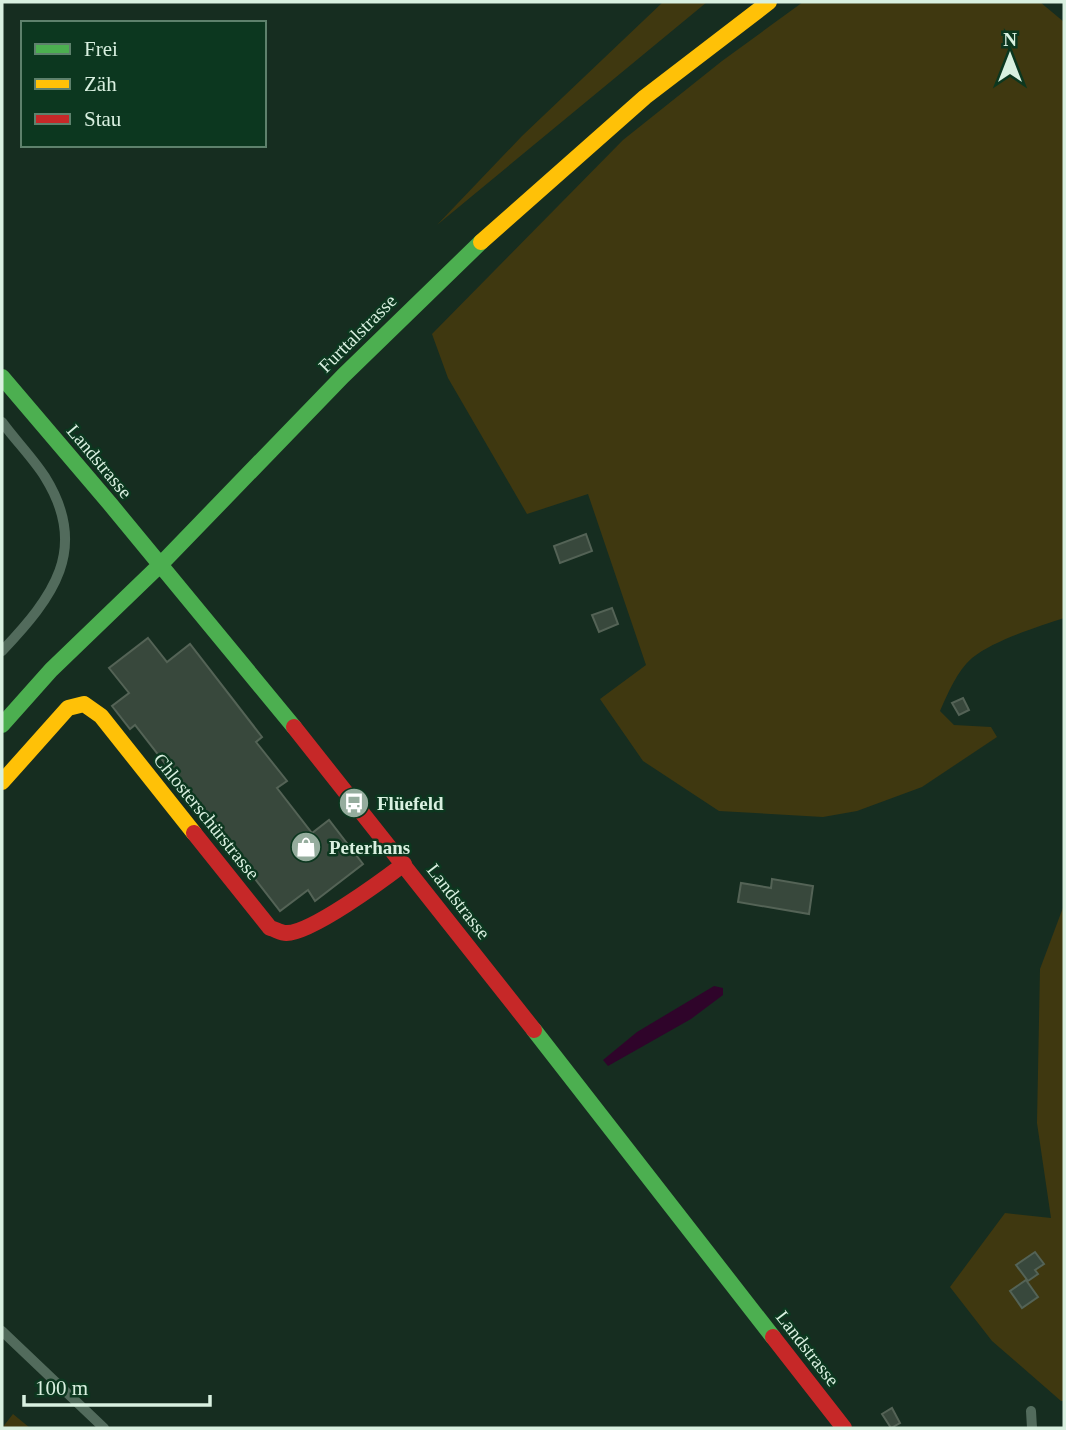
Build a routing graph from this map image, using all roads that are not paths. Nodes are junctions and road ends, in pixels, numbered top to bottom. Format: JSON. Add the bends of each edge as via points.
{"nodes":[{"id":1,"x":769,"y":2,"type":"edge"},
{"id":2,"x":2,"y":377,"type":"edge"},
{"id":3,"x":2,"y":422,"type":"edge"},
{"id":4,"x":161,"y":564,"type":"junction"},
{"id":5,"x":2,"y":651,"type":"edge"},
{"id":6,"x":2,"y":725,"type":"edge"},
{"id":7,"x":2,"y":782,"type":"edge"},
{"id":8,"x":404,"y":864,"type":"junction"},
{"id":9,"x":2,"y":1331,"type":"edge"},
{"id":10,"x":1031,"y":1410,"type":"dead end"},
{"id":11,"x":104,"y":1428,"type":"edge"},
{"id":12,"x":844,"y":1428,"type":"edge"},
{"id":13,"x":1032,"y":1428,"type":"edge"}],
"edges":[{"from":1,"to":4,"type":"main road","name":"Furttalstrasse","via":[[645,97],[495,228]]},
{"from":2,"to":4,"type":"main road","name":"Landstrasse"},
{"from":3,"to":5,"type":"street","via":[[44,475],[61,506],[66,535],[56,583]]},
{"from":4,"to":6,"type":"main road","name":"Furttalstrasse","via":[[51,670]]},
{"from":4,"to":8,"type":"main road","name":"Landstrasse"},
{"from":7,"to":8,"type":"main road","name":"Chlosterschürstrasse","via":[[68,708],[84,704],[101,716],[270,928],[285,933],[300,930]]},
{"from":8,"to":12,"type":"main road","name":"Landstrasse"},
{"from":9,"to":11,"type":"street"},
{"from":10,"to":13,"type":"street"}]}
